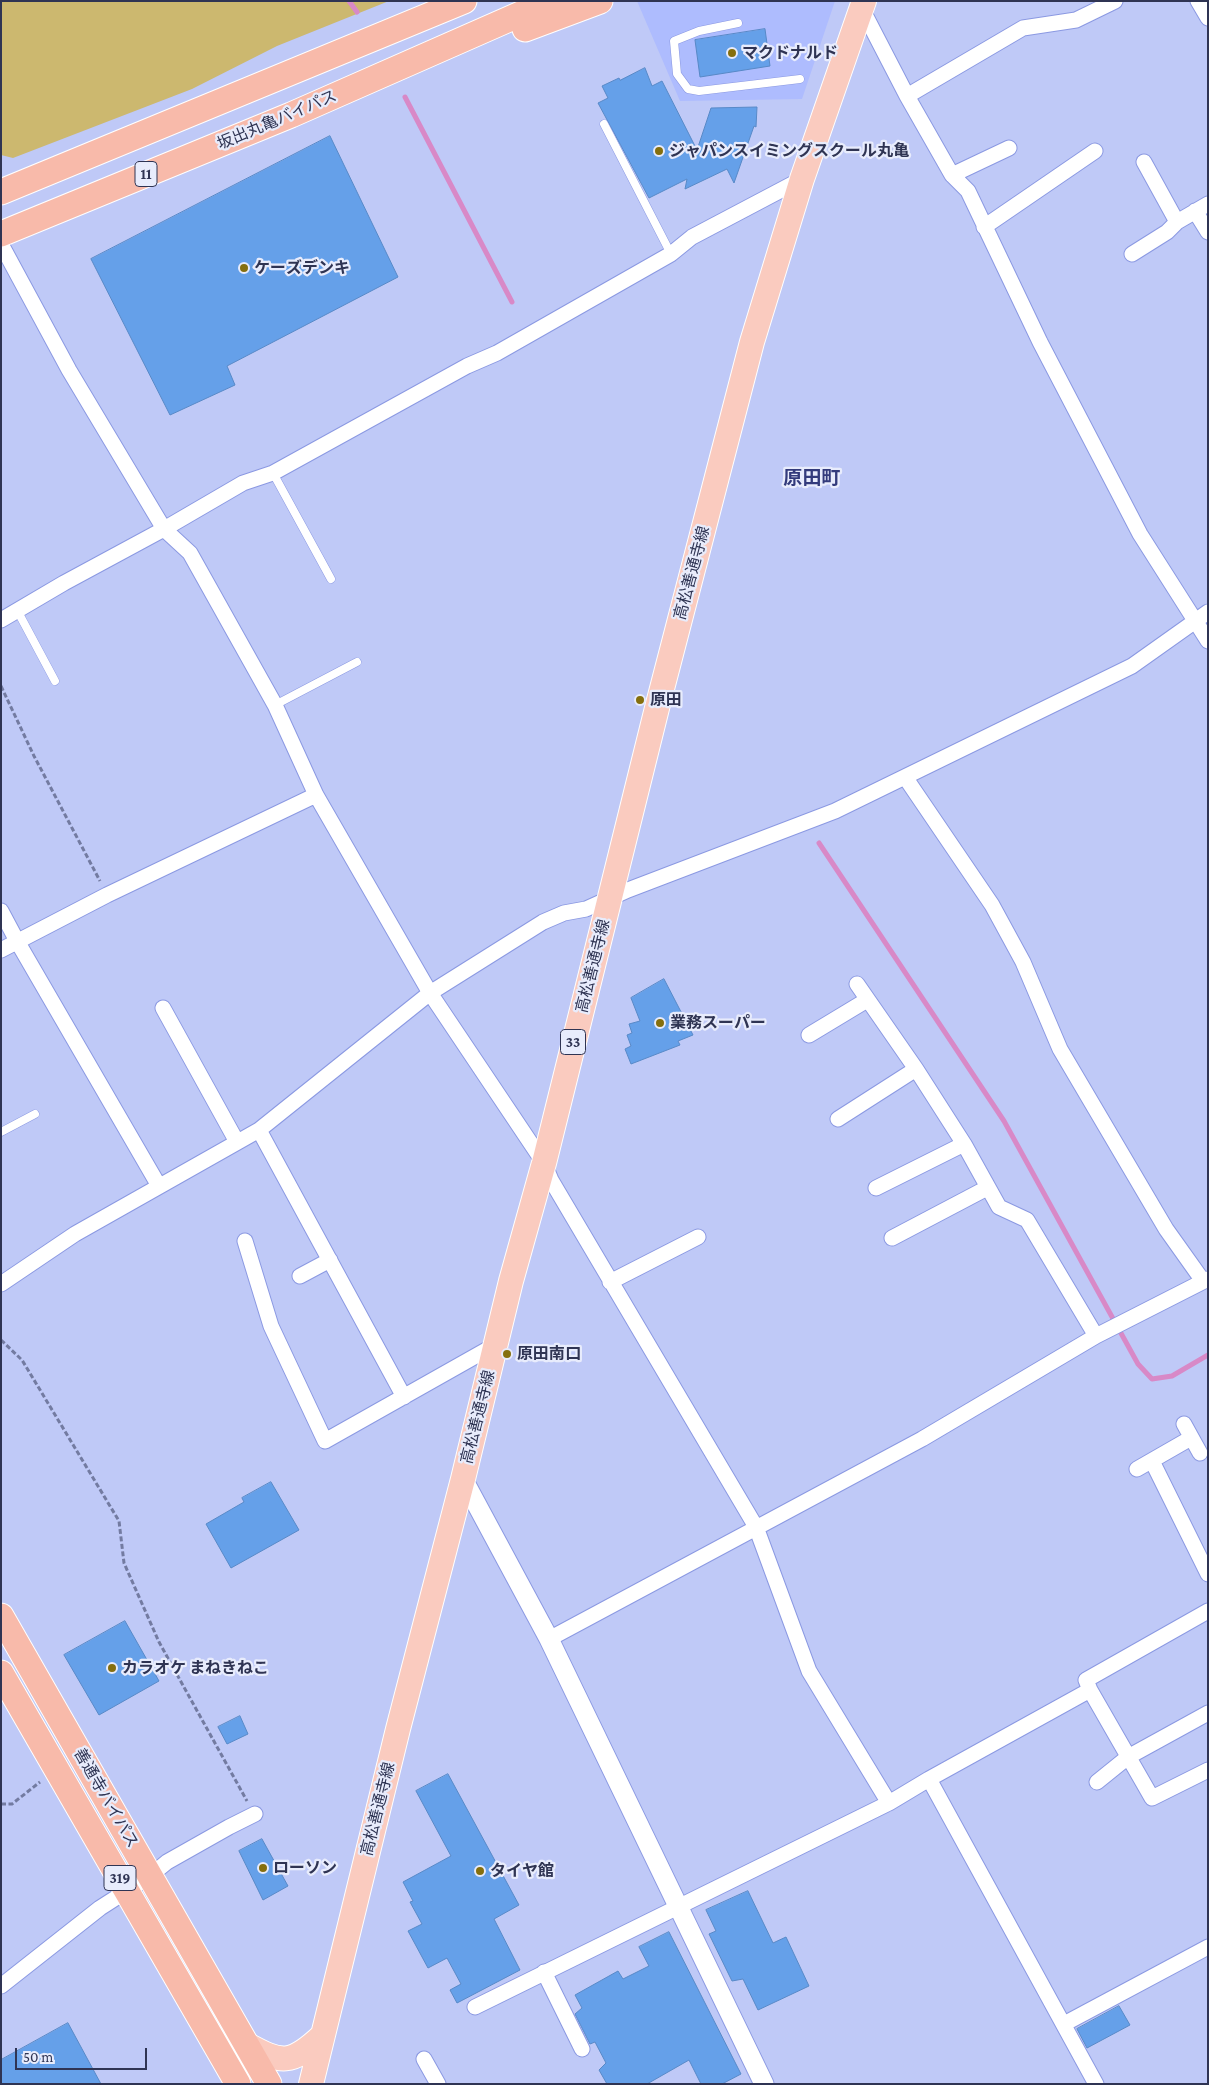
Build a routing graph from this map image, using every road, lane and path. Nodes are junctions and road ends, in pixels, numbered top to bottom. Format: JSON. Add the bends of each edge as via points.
{"nodes":[{"id":1,"x":432,"y":1,"type":"edge"},
{"id":2,"x":464,"y":1,"type":"edge"},
{"id":3,"x":550,"y":1,"type":"edge"},
{"id":4,"x":600,"y":1,"type":"edge"},
{"id":5,"x":1115,"y":1,"type":"edge"},
{"id":6,"x":1198,"y":1,"type":"edge"},
{"id":7,"x":863,"y":5,"type":"edge"},
{"id":8,"x":1208,"y":18,"type":"edge"},
{"id":9,"x":738,"y":23,"type":"dead end"},
{"id":10,"x":800,"y":79,"type":"dead end"},
{"id":11,"x":256,"y":87,"type":"junction"},
{"id":12,"x":907,"y":96,"type":"junction"},
{"id":13,"x":291,"y":115,"type":"junction"},
{"id":14,"x":604,"y":124,"type":"dead end"},
{"id":15,"x":1009,"y":148,"type":"dead end"},
{"id":16,"x":1095,"y":152,"type":"dead end"},
{"id":17,"x":1144,"y":162,"type":"dead end"},
{"id":18,"x":952,"y":175,"type":"junction"},
{"id":19,"x":802,"y":178,"type":"junction"},
{"id":20,"x":1,"y":192,"type":"edge"},
{"id":21,"x":1202,"y":208,"type":"edge"},
{"id":22,"x":1177,"y":222,"type":"junction"},
{"id":23,"x":984,"y":226,"type":"junction"},
{"id":24,"x":1208,"y":232,"type":"edge"},
{"id":25,"x":1,"y":234,"type":"edge"},
{"id":26,"x":1,"y":244,"type":"edge"},
{"id":27,"x":670,"y":254,"type":"junction"},
{"id":28,"x":1132,"y":254,"type":"dead end"},
{"id":29,"x":273,"y":473,"type":"junction"},
{"id":30,"x":164,"y":529,"type":"junction"},
{"id":31,"x":331,"y":579,"type":"dead end"},
{"id":32,"x":17,"y":610,"type":"junction"},
{"id":33,"x":1208,"y":612,"type":"edge"},
{"id":34,"x":1,"y":620,"type":"edge"},
{"id":35,"x":1195,"y":623,"type":"junction"},
{"id":36,"x":1208,"y":641,"type":"edge"},
{"id":37,"x":357,"y":662,"type":"dead end"},
{"id":38,"x":55,"y":681,"type":"dead end"},
{"id":39,"x":1,"y":686,"type":"edge"},
{"id":40,"x":275,"y":705,"type":"junction"},
{"id":41,"x":905,"y":777,"type":"junction"},
{"id":42,"x":316,"y":795,"type":"junction"},
{"id":43,"x":107,"y":895,"type":"junction"},
{"id":44,"x":610,"y":899,"type":"junction"},
{"id":45,"x":1,"y":910,"type":"edge"},
{"id":46,"x":17,"y":941,"type":"junction"},
{"id":47,"x":1,"y":950,"type":"edge"},
{"id":48,"x":856,"y":984,"type":"dead end"},
{"id":49,"x":430,"y":993,"type":"junction"},
{"id":50,"x":867,"y":1000,"type":"junction"},
{"id":51,"x":163,"y":1008,"type":"dead end"},
{"id":52,"x":809,"y":1035,"type":"dead end"},
{"id":53,"x":916,"y":1069,"type":"junction"},
{"id":54,"x":35,"y":1114,"type":"dead end"},
{"id":55,"x":838,"y":1119,"type":"dead end"},
{"id":56,"x":260,"y":1130,"type":"junction"},
{"id":57,"x":1,"y":1132,"type":"edge"},
{"id":58,"x":237,"y":1142,"type":"junction"},
{"id":59,"x":964,"y":1144,"type":"junction"},
{"id":60,"x":544,"y":1162,"type":"junction"},
{"id":61,"x":159,"y":1186,"type":"junction"},
{"id":62,"x":876,"y":1188,"type":"dead end"},
{"id":63,"x":987,"y":1188,"type":"junction"},
{"id":64,"x":698,"y":1237,"type":"dead end"},
{"id":65,"x":892,"y":1238,"type":"dead end"},
{"id":66,"x":244,"y":1240,"type":"dead end"},
{"id":67,"x":330,"y":1260,"type":"junction"},
{"id":68,"x":300,"y":1276,"type":"dead end"},
{"id":69,"x":1205,"y":1280,"type":"edge"},
{"id":70,"x":610,"y":1282,"type":"junction"},
{"id":71,"x":1,"y":1284,"type":"edge"},
{"id":72,"x":1096,"y":1336,"type":"junction"},
{"id":73,"x":1,"y":1340,"type":"edge"},
{"id":74,"x":496,"y":1344,"type":"junction"},
{"id":75,"x":404,"y":1396,"type":"junction"},
{"id":76,"x":1184,"y":1424,"type":"dead end"},
{"id":77,"x":1191,"y":1438,"type":"junction"},
{"id":78,"x":1200,"y":1453,"type":"dead end"},
{"id":79,"x":1152,"y":1461,"type":"junction"},
{"id":80,"x":1137,"y":1469,"type":"dead end"},
{"id":81,"x":463,"y":1479,"type":"junction"},
{"id":82,"x":756,"y":1527,"type":"junction"},
{"id":83,"x":1208,"y":1574,"type":"edge"},
{"id":84,"x":1208,"y":1611,"type":"edge"},
{"id":85,"x":1,"y":1616,"type":"edge"},
{"id":86,"x":549,"y":1639,"type":"junction"},
{"id":87,"x":1,"y":1673,"type":"edge"},
{"id":88,"x":1090,"y":1690,"type":"junction"},
{"id":89,"x":1208,"y":1713,"type":"edge"},
{"id":90,"x":1128,"y":1757,"type":"junction"},
{"id":91,"x":1208,"y":1770,"type":"edge"},
{"id":92,"x":929,"y":1778,"type":"junction"},
{"id":93,"x":43,"y":1781,"type":"dead end"},
{"id":94,"x":1098,"y":1782,"type":"dead end"},
{"id":95,"x":889,"y":1803,"type":"junction"},
{"id":96,"x":1,"y":1804,"type":"edge"},
{"id":97,"x":254,"y":1814,"type":"joint"},
{"id":98,"x":150,"y":1876,"type":"junction"},
{"id":99,"x":128,"y":1892,"type":"junction"},
{"id":100,"x":680,"y":1908,"type":"junction"},
{"id":101,"x":1208,"y":1947,"type":"edge"},
{"id":102,"x":544,"y":1972,"type":"junction"},
{"id":103,"x":1,"y":1986,"type":"edge"},
{"id":104,"x":474,"y":2007,"type":"dead end"},
{"id":105,"x":1064,"y":2024,"type":"junction"},
{"id":106,"x":322,"y":2036,"type":"junction"},
{"id":107,"x":246,"y":2044,"type":"junction"},
{"id":108,"x":582,"y":2049,"type":"dead end"},
{"id":109,"x":424,"y":2059,"type":"dead end"},
{"id":110,"x":238,"y":2084,"type":"edge"},
{"id":111,"x":269,"y":2084,"type":"edge"},
{"id":112,"x":311,"y":2084,"type":"edge"},
{"id":113,"x":438,"y":2084,"type":"edge"},
{"id":114,"x":764,"y":2084,"type":"edge"},
{"id":115,"x":1096,"y":2084,"type":"edge"}],
"edges":[{"from":1,"to":11,"type":"highway","number":"11","via":[[361,31]]},
{"from":2,"to":11,"type":"highway","number":"11"},
{"from":3,"to":13,"type":"highway","name":"坂出丸亀バイパス","number":"11"},
{"from":4,"to":13,"type":"highway"},
{"from":5,"to":12,"type":"street","via":[[1076,20],[1023,28]]},
{"from":6,"to":8,"type":"street"},
{"from":7,"to":12,"type":"street"},
{"from":7,"to":19,"type":"main road","name":"高松善通寺線","number":"33"},
{"from":9,"to":10,"type":"lane","via":[[699,31],[674,41],[677,74],[688,89],[699,91]]},
{"from":11,"to":20,"type":"highway","number":"11"},
{"from":12,"to":18,"type":"street"},
{"from":13,"to":25,"type":"highway","name":"坂出丸亀バイパス","number":"11"},
{"from":14,"to":27,"type":"lane"},
{"from":15,"to":18,"type":"street"},
{"from":16,"to":23,"type":"street"},
{"from":17,"to":22,"type":"street"},
{"from":18,"to":23,"type":"street","via":[[968,191]]},
{"from":19,"to":27,"type":"street","via":[[692,237]]},
{"from":19,"to":44,"type":"main road","name":"高松善通寺線","number":"33","via":[[752,342]]},
{"from":21,"to":22,"type":"street"},
{"from":21,"to":24,"type":"street"},
{"from":22,"to":28,"type":"street"},
{"from":23,"to":35,"type":"street","via":[[1140,534]]},
{"from":26,"to":30,"type":"street","via":[[69,370]]},
{"from":27,"to":29,"type":"street","via":[[497,353],[467,366]]},
{"from":29,"to":30,"type":"street","via":[[243,484]]},
{"from":29,"to":31,"type":"lane"},
{"from":30,"to":32,"type":"street"},
{"from":30,"to":40,"type":"street","via":[[190,553]]},
{"from":32,"to":34,"type":"street"},
{"from":32,"to":38,"type":"lane"},
{"from":33,"to":35,"type":"street"},
{"from":35,"to":36,"type":"street"},
{"from":35,"to":41,"type":"street","via":[[1132,666]]},
{"from":37,"to":40,"type":"lane"},
{"from":39,"to":43,"type":"path"},
{"from":40,"to":42,"type":"street"},
{"from":41,"to":44,"type":"street","via":[[836,811]]},
{"from":41,"to":69,"type":"street","via":[[992,905],[1023,962],[1060,1049],[1166,1229]]},
{"from":42,"to":43,"type":"street"},
{"from":42,"to":49,"type":"street"},
{"from":43,"to":46,"type":"street"},
{"from":44,"to":49,"type":"street","via":[[543,922]]},
{"from":44,"to":60,"type":"main road","name":"高松善通寺線","number":"33"},
{"from":45,"to":46,"type":"street"},
{"from":46,"to":47,"type":"street"},
{"from":46,"to":61,"type":"street"},
{"from":48,"to":50,"type":"street"},
{"from":49,"to":56,"type":"street"},
{"from":49,"to":60,"type":"street"},
{"from":50,"to":52,"type":"street"},
{"from":50,"to":53,"type":"street"},
{"from":51,"to":58,"type":"street"},
{"from":53,"to":55,"type":"street"},
{"from":53,"to":59,"type":"street"},
{"from":54,"to":57,"type":"lane"},
{"from":56,"to":58,"type":"street"},
{"from":56,"to":67,"type":"street"},
{"from":58,"to":61,"type":"street"},
{"from":59,"to":62,"type":"street"},
{"from":59,"to":63,"type":"street"},
{"from":60,"to":70,"type":"street","via":[[551,1180]]},
{"from":60,"to":74,"type":"main road","name":"高松善通寺線","number":"33"},
{"from":61,"to":71,"type":"street","via":[[75,1234]]},
{"from":63,"to":65,"type":"street"},
{"from":63,"to":72,"type":"street","via":[[999,1207],[1027,1220]]},
{"from":64,"to":70,"type":"street"},
{"from":66,"to":75,"type":"street","via":[[271,1326],[325,1441]]},
{"from":67,"to":68,"type":"street"},
{"from":67,"to":75,"type":"street"},
{"from":69,"to":72,"type":"street"},
{"from":70,"to":82,"type":"street"},
{"from":72,"to":82,"type":"street","via":[[922,1439]]},
{"from":73,"to":97,"type":"path","via":[[22,1360],[119,1521],[124,1563],[159,1642]]},
{"from":74,"to":75,"type":"street"},
{"from":74,"to":81,"type":"main road","name":"高松善通寺線","number":"33"},
{"from":76,"to":77,"type":"street"},
{"from":77,"to":78,"type":"street"},
{"from":77,"to":79,"type":"street"},
{"from":79,"to":80,"type":"street"},
{"from":79,"to":83,"type":"street"},
{"from":81,"to":86,"type":"street"},
{"from":81,"to":106,"type":"main road","name":"高松善通寺線","number":"33"},
{"from":82,"to":86,"type":"street"},
{"from":82,"to":95,"type":"street","via":[[809,1670]]},
{"from":84,"to":88,"type":"street","via":[[1086,1680]]},
{"from":85,"to":98,"type":"highway","name":"善通寺バイパス","number":"319"},
{"from":86,"to":100,"type":"street"},
{"from":87,"to":99,"type":"highway","name":"善通寺バイパス","number":"319"},
{"from":88,"to":90,"type":"street"},
{"from":88,"to":92,"type":"street"},
{"from":89,"to":90,"type":"street"},
{"from":90,"to":91,"type":"street","via":[[1152,1798]]},
{"from":90,"to":94,"type":"street"},
{"from":92,"to":95,"type":"street"},
{"from":92,"to":105,"type":"street"},
{"from":93,"to":96,"type":"path","via":[[12,1804]]},
{"from":95,"to":100,"type":"street"},
{"from":97,"to":98,"type":"street","via":[[167,1862]]},
{"from":98,"to":99,"type":"street"},
{"from":98,"to":107,"type":"highway","name":"善通寺バイパス","number":"319"},
{"from":99,"to":103,"type":"street","via":[[100,1908]]},
{"from":99,"to":110,"type":"highway","name":"善通寺バイパス","number":"319"},
{"from":100,"to":102,"type":"street"},
{"from":100,"to":114,"type":"street"},
{"from":101,"to":105,"type":"street"},
{"from":102,"to":104,"type":"street"},
{"from":102,"to":108,"type":"street"},
{"from":105,"to":115,"type":"street"},
{"from":106,"to":107,"type":"main road","via":[[299,2056],[286,2059],[268,2057]]},
{"from":106,"to":112,"type":"main road","name":"高松善通寺線","number":"33"},
{"from":107,"to":111,"type":"highway","name":"善通寺バイパス","number":"319"},
{"from":109,"to":113,"type":"street"}]}
